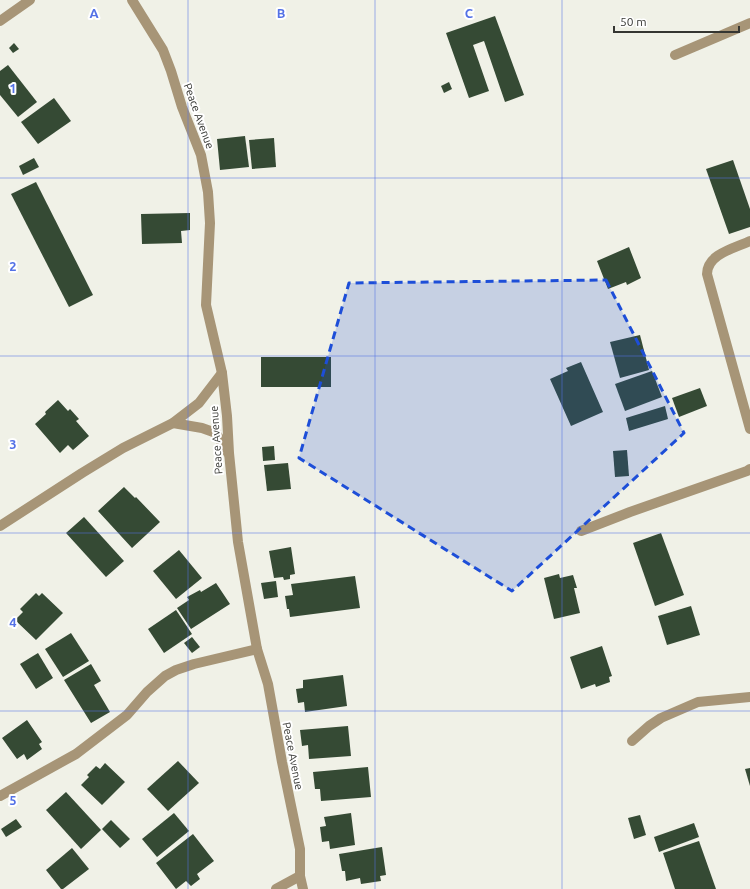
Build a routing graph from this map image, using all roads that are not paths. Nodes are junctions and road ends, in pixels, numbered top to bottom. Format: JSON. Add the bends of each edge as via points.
{"nodes":[{"id":1,"x":30,"y":0,"type":"edge"},
{"id":2,"x":132,"y":0,"type":"edge"},
{"id":3,"x":0,"y":21,"type":"edge"},
{"id":4,"x":750,"y":23,"type":"edge"},
{"id":5,"x":675,"y":55,"type":"dead end"},
{"id":6,"x":750,"y":241,"type":"edge"},
{"id":7,"x":222,"y":373,"type":"junction"},
{"id":8,"x":172,"y":423,"type":"junction"},
{"id":9,"x":750,"y":429,"type":"edge"},
{"id":10,"x":229,"y":454,"type":"junction"},
{"id":11,"x":750,"y":469,"type":"edge"},
{"id":12,"x":0,"y":526,"type":"edge"},
{"id":13,"x":581,"y":531,"type":"dead end"},
{"id":14,"x":257,"y":649,"type":"junction"},
{"id":15,"x":750,"y":697,"type":"edge"},
{"id":16,"x":632,"y":741,"type":"dead end"},
{"id":17,"x":0,"y":796,"type":"edge"},
{"id":18,"x":300,"y":876,"type":"junction"},
{"id":19,"x":276,"y":889,"type":"edge"},
{"id":20,"x":302,"y":889,"type":"edge"}],
"edges":[{"from":1,"to":3,"type":"street"},
{"from":2,"to":7,"type":"street","name":"Peace Avenue","via":[[163,50],[201,155],[208,192],[210,223],[206,305]]},
{"from":4,"to":5,"type":"street"},
{"from":6,"to":9,"type":"street","via":[[717,256],[707,268]]},
{"from":7,"to":8,"type":"street","via":[[199,403]]},
{"from":7,"to":10,"type":"street","name":"Peace Avenue","via":[[228,416]]},
{"from":8,"to":10,"type":"street","via":[[216,433]]},
{"from":8,"to":12,"type":"street","via":[[96,464]]},
{"from":10,"to":14,"type":"street","name":"Peace Avenue","via":[[238,542]]},
{"from":11,"to":13,"type":"street"},
{"from":14,"to":17,"type":"street","via":[[194,664],[165,676],[147,692],[128,715],[76,754]]},
{"from":14,"to":18,"type":"street","name":"Peace Avenue","via":[[268,684],[300,849]]},
{"from":15,"to":16,"type":"street","via":[[698,702],[661,718]]},
{"from":18,"to":19,"type":"street"},
{"from":18,"to":20,"type":"street","name":"Peace Avenue"}]}
